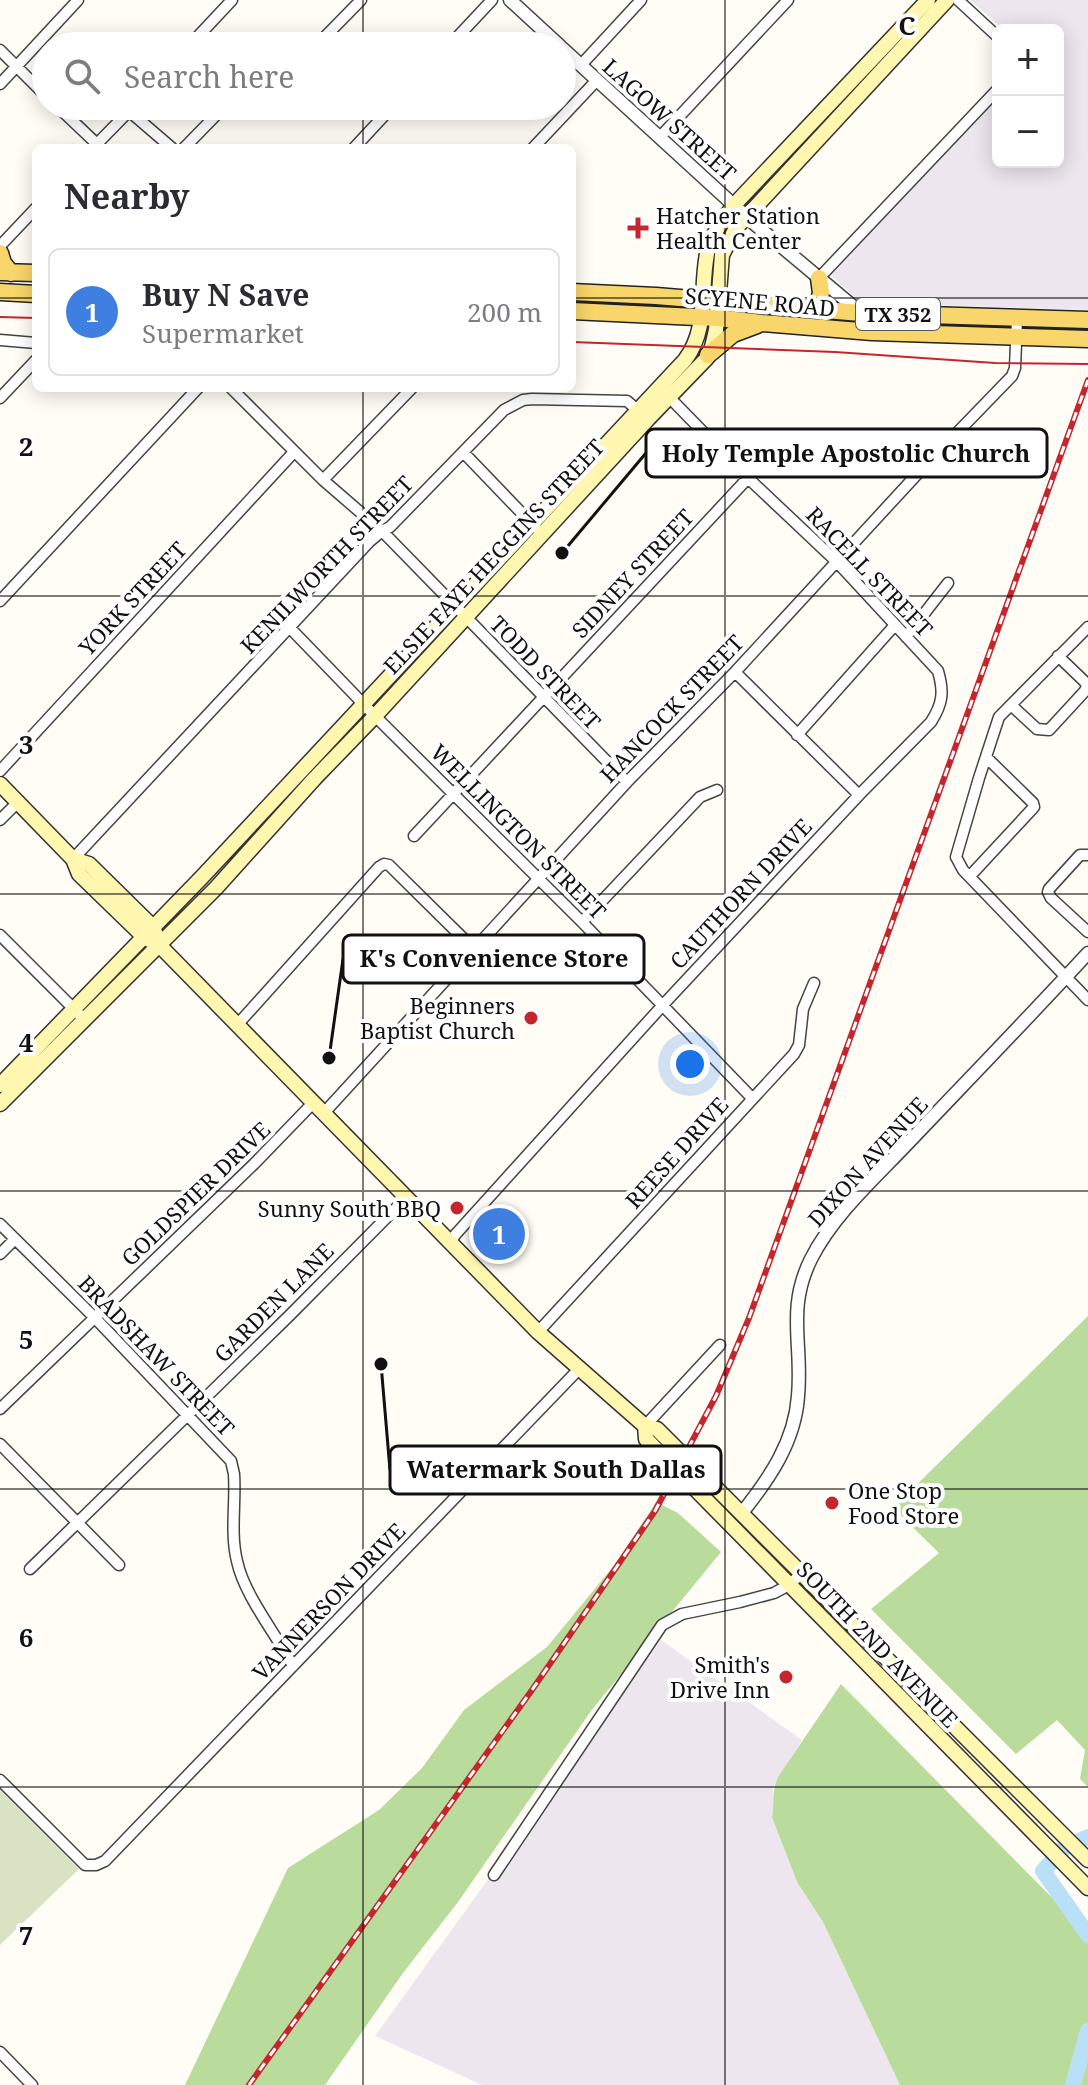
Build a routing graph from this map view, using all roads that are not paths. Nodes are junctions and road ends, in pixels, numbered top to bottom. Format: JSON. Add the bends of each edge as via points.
{"nodes":[{"id":1,"x":78,"y":0,"type":"edge"},
{"id":2,"x":232,"y":0,"type":"edge"},
{"id":3,"x":361,"y":0,"type":"edge"},
{"id":4,"x":492,"y":0,"type":"edge"},
{"id":5,"x":510,"y":0,"type":"edge"},
{"id":6,"x":641,"y":0,"type":"edge"},
{"id":7,"x":788,"y":0,"type":"edge"},
{"id":8,"x":928,"y":0,"type":"edge"},
{"id":9,"x":947,"y":0,"type":"edge"},
{"id":10,"x":958,"y":0,"type":"edge"},
{"id":11,"x":992,"y":31,"type":"edge"},
{"id":12,"x":48,"y":32,"type":"edge"},
{"id":13,"x":202,"y":32,"type":"edge"},
{"id":14,"x":330,"y":32,"type":"edge"},
{"id":15,"x":462,"y":32,"type":"edge"},
{"id":16,"x":545,"y":32,"type":"edge"},
{"id":17,"x":0,"y":50,"type":"edge"},
{"id":18,"x":32,"y":50,"type":"edge"},
{"id":19,"x":576,"y":60,"type":"edge"},
{"id":20,"x":581,"y":65,"type":"junction"},
{"id":21,"x":16,"y":67,"type":"junction"},
{"id":22,"x":597,"y":80,"type":"junction"},
{"id":23,"x":32,"y":82,"type":"edge"},
{"id":24,"x":0,"y":84,"type":"edge"},
{"id":25,"x":992,"y":95,"type":"edge"},
{"id":26,"x":576,"y":102,"type":"edge"},
{"id":27,"x":70,"y":120,"type":"edge"},
{"id":28,"x":120,"y":120,"type":"edge"},
{"id":29,"x":143,"y":120,"type":"edge"},
{"id":30,"x":211,"y":120,"type":"edge"},
{"id":31,"x":380,"y":120,"type":"edge"},
{"id":32,"x":559,"y":120,"type":"edge"},
{"id":33,"x":660,"y":137,"type":"junction"},
{"id":34,"x":93,"y":144,"type":"edge"},
{"id":35,"x":97,"y":144,"type":"edge"},
{"id":36,"x":168,"y":144,"type":"edge"},
{"id":37,"x":188,"y":144,"type":"edge"},
{"id":38,"x":358,"y":144,"type":"edge"},
{"id":39,"x":537,"y":144,"type":"edge"},
{"id":40,"x":734,"y":205,"type":"junction"},
{"id":41,"x":32,"y":212,"type":"edge"},
{"id":42,"x":746,"y":216,"type":"junction"},
{"id":43,"x":0,"y":246,"type":"edge"},
{"id":44,"x":0,"y":253,"type":"edge"},
{"id":45,"x":5,"y":272,"type":"edge"},
{"id":46,"x":32,"y":273,"type":"edge"},
{"id":47,"x":819,"y":278,"type":"junction"},
{"id":48,"x":0,"y":292,"type":"edge"},
{"id":49,"x":576,"y":292,"type":"edge"},
{"id":50,"x":32,"y":294,"type":"edge"},
{"id":51,"x":710,"y":309,"type":"junction"},
{"id":52,"x":807,"y":310,"type":"junction"},
{"id":53,"x":576,"y":311,"type":"edge"},
{"id":54,"x":861,"y":313,"type":"junction"},
{"id":55,"x":1017,"y":318,"type":"junction"},
{"id":56,"x":1088,"y":320,"type":"edge"},
{"id":57,"x":762,"y":323,"type":"junction"},
{"id":58,"x":1017,"y":338,"type":"junction"},
{"id":59,"x":1088,"y":339,"type":"edge"},
{"id":60,"x":0,"y":340,"type":"edge"},
{"id":61,"x":32,"y":343,"type":"edge"},
{"id":62,"x":708,"y":355,"type":"junction"},
{"id":63,"x":32,"y":364,"type":"edge"},
{"id":64,"x":194,"y":392,"type":"edge"},
{"id":65,"x":235,"y":392,"type":"edge"},
{"id":66,"x":408,"y":392,"type":"edge"},
{"id":67,"x":0,"y":398,"type":"edge"},
{"id":68,"x":670,"y":398,"type":"junction"},
{"id":69,"x":643,"y":415,"type":"junction"},
{"id":70,"x":294,"y":452,"type":"junction"},
{"id":71,"x":463,"y":452,"type":"junction"},
{"id":72,"x":748,"y":478,"type":"junction"},
{"id":73,"x":323,"y":480,"type":"junction"},
{"id":74,"x":537,"y":529,"type":"junction"},
{"id":75,"x":382,"y":531,"type":"junction"},
{"id":76,"x":837,"y":562,"type":"junction"},
{"id":77,"x":948,"y":583,"type":"dead end"},
{"id":78,"x":0,"y":601,"type":"edge"},
{"id":79,"x":455,"y":606,"type":"junction"},
{"id":80,"x":467,"y":619,"type":"junction"},
{"id":81,"x":895,"y":625,"type":"junction"},
{"id":82,"x":1088,"y":627,"type":"edge"},
{"id":83,"x":290,"y":628,"type":"junction"},
{"id":84,"x":906,"y":637,"type":"junction"},
{"id":85,"x":1058,"y":656,"type":"junction"},
{"id":86,"x":938,"y":671,"type":"joint"},
{"id":87,"x":735,"y":672,"type":"junction"},
{"id":88,"x":543,"y":697,"type":"junction"},
{"id":89,"x":365,"y":703,"type":"junction"},
{"id":90,"x":1011,"y":705,"type":"junction"},
{"id":91,"x":375,"y":716,"type":"junction"},
{"id":92,"x":797,"y":735,"type":"junction"},
{"id":93,"x":986,"y":757,"type":"junction"},
{"id":94,"x":0,"y":771,"type":"edge"},
{"id":95,"x":627,"y":782,"type":"junction"},
{"id":96,"x":0,"y":784,"type":"edge"},
{"id":97,"x":717,"y":790,"type":"dead end"},
{"id":98,"x":455,"y":793,"type":"junction"},
{"id":99,"x":859,"y":795,"type":"junction"},
{"id":100,"x":17,"y":803,"type":"junction"},
{"id":101,"x":0,"y":820,"type":"edge"},
{"id":102,"x":414,"y":836,"type":"dead end"},
{"id":103,"x":1088,"y":855,"type":"edge"},
{"id":104,"x":73,"y":859,"type":"junction"},
{"id":105,"x":970,"y":876,"type":"junction"},
{"id":106,"x":202,"y":877,"type":"junction"},
{"id":107,"x":538,"y":880,"type":"junction"},
{"id":108,"x":216,"y":888,"type":"junction"},
{"id":109,"x":582,"y":922,"type":"junction"},
{"id":110,"x":149,"y":932,"type":"junction"},
{"id":111,"x":1088,"y":932,"type":"edge"},
{"id":112,"x":0,"y":935,"type":"edge"},
{"id":113,"x":159,"y":945,"type":"junction"},
{"id":114,"x":474,"y":949,"type":"junction"},
{"id":115,"x":1088,"y":953,"type":"edge"},
{"id":116,"x":1066,"y":977,"type":"junction"},
{"id":117,"x":814,"y":983,"type":"dead end"},
{"id":118,"x":1088,"y":1000,"type":"edge"},
{"id":119,"x":662,"y":1006,"type":"junction"},
{"id":120,"x":80,"y":1015,"type":"junction"},
{"id":121,"x":238,"y":1024,"type":"junction"},
{"id":122,"x":2,"y":1095,"type":"edge"},
{"id":123,"x":752,"y":1098,"type":"junction"},
{"id":124,"x":318,"y":1108,"type":"junction"},
{"id":125,"x":407,"y":1197,"type":"junction"},
{"id":126,"x":0,"y":1224,"type":"edge"},
{"id":127,"x":15,"y":1239,"type":"junction"},
{"id":128,"x":450,"y":1243,"type":"junction"},
{"id":129,"x":0,"y":1254,"type":"edge"},
{"id":130,"x":95,"y":1318,"type":"junction"},
{"id":131,"x":538,"y":1332,"type":"junction"},
{"id":132,"x":720,"y":1345,"type":"dead end"},
{"id":133,"x":579,"y":1369,"type":"junction"},
{"id":134,"x":0,"y":1409,"type":"edge"},
{"id":135,"x":187,"y":1415,"type":"junction"},
{"id":136,"x":645,"y":1426,"type":"junction"},
{"id":137,"x":0,"y":1444,"type":"edge"},
{"id":138,"x":737,"y":1520,"type":"junction"},
{"id":139,"x":76,"y":1522,"type":"junction"},
{"id":140,"x":119,"y":1565,"type":"dead end"},
{"id":141,"x":30,"y":1569,"type":"dead end"},
{"id":142,"x":802,"y":1573,"type":"junction"},
{"id":143,"x":789,"y":1585,"type":"junction"},
{"id":144,"x":293,"y":1666,"type":"junction"},
{"id":145,"x":0,"y":1780,"type":"edge"},
{"id":146,"x":1014,"y":1784,"type":"junction"},
{"id":147,"x":998,"y":1799,"type":"junction"},
{"id":148,"x":1088,"y":1859,"type":"edge"},
{"id":149,"x":494,"y":1875,"type":"dead end"},
{"id":150,"x":1088,"y":1888,"type":"edge"},
{"id":151,"x":0,"y":2052,"type":"edge"},
{"id":152,"x":32,"y":2085,"type":"edge"}],
"edges":[{"from":1,"to":12,"type":"street"},
{"from":2,"to":13,"type":"street"},
{"from":3,"to":14,"type":"street"},
{"from":4,"to":15,"type":"street"},
{"from":5,"to":16,"type":"street","name":"LAGOW STREET"},
{"from":6,"to":20,"type":"street"},
{"from":7,"to":33,"type":"street"},
{"from":8,"to":40,"type":"main road","name":"ELSIE FAYE HEGGINS STREET"},
{"from":9,"to":42,"type":"main road","name":"ELSIE FAYE HEGGINS STREET"},
{"from":10,"to":11,"type":"street"},
{"from":17,"to":21,"type":"street"},
{"from":18,"to":21,"type":"street"},
{"from":19,"to":20,"type":"street","name":"LAGOW STREET"},
{"from":20,"to":22,"type":"street","name":"LAGOW STREET"},
{"from":21,"to":23,"type":"street"},
{"from":21,"to":24,"type":"street"},
{"from":22,"to":26,"type":"street"},
{"from":22,"to":33,"type":"street","name":"LAGOW STREET"},
{"from":25,"to":47,"type":"street"},
{"from":27,"to":34,"type":"street"},
{"from":28,"to":35,"type":"street"},
{"from":29,"to":36,"type":"street"},
{"from":30,"to":37,"type":"street"},
{"from":31,"to":38,"type":"street"},
{"from":32,"to":39,"type":"street"},
{"from":33,"to":40,"type":"street","name":"LAGOW STREET"},
{"from":40,"to":42,"type":"street","name":"LAGOW STREET"},
{"from":40,"to":51,"type":"main road","name":"ELSIE FAYE HEGGINS STREET","via":[[708,250]]},
{"from":41,"to":43,"type":"street"},
{"from":42,"to":47,"type":"street","name":"LAGOW STREET"},
{"from":42,"to":51,"type":"main road","name":"ELSIE FAYE HEGGINS STREET","via":[[722,255]]},
{"from":44,"to":45,"type":"main road"},
{"from":45,"to":46,"type":"main road"},
{"from":47,"to":52,"type":"main road","via":[[818,304]]},
{"from":47,"to":54,"type":"street","name":"LAGOW STREET"},
{"from":48,"to":50,"type":"main road"},
{"from":49,"to":51,"type":"main road","name":"SCYENE ROAD","number":"TX 352"},
{"from":51,"to":52,"type":"main road","name":"SCYENE ROAD","number":"TX 352"},
{"from":51,"to":53,"type":"main road","name":"SCYENE ROAD","number":"TX 352"},
{"from":51,"to":57,"type":"main road","name":"SCYENE ROAD","number":"TX 352"},
{"from":51,"to":62,"type":"main road","name":"ELSIE FAYE HEGGINS STREET","via":[[714,341]]},
{"from":51,"to":69,"type":"main road","name":"ELSIE FAYE HEGGINS STREET","via":[[690,353]]},
{"from":52,"to":54,"type":"main road","name":"SCYENE ROAD","number":"TX 352"},
{"from":54,"to":55,"type":"main road","name":"SCYENE ROAD","number":"TX 352"},
{"from":55,"to":56,"type":"main road","name":"SCYENE ROAD","number":"TX 352"},
{"from":55,"to":58,"type":"street","name":"HANCOCK STREET"},
{"from":57,"to":58,"type":"main road","name":"SCYENE ROAD","number":"TX 352"},
{"from":57,"to":62,"type":"main road","via":[[733,334]]},
{"from":58,"to":59,"type":"main road","name":"SCYENE ROAD","number":"TX 352"},
{"from":58,"to":76,"type":"street","name":"HANCOCK STREET","via":[[1012,376]]},
{"from":60,"to":61,"type":"street"},
{"from":62,"to":68,"type":"main road","name":"ELSIE FAYE HEGGINS STREET"},
{"from":63,"to":67,"type":"street"},
{"from":64,"to":78,"type":"street"},
{"from":65,"to":70,"type":"street","name":"TODD STREET"},
{"from":66,"to":73,"type":"street"},
{"from":68,"to":69,"type":"main road","name":"ELSIE FAYE HEGGINS STREET"},
{"from":68,"to":72,"type":"street","name":"RACELL STREET"},
{"from":69,"to":71,"type":"street","name":"KENILWORTH STREET","via":[[627,401],[523,400],[504,410]]},
{"from":69,"to":74,"type":"main road","name":"ELSIE FAYE HEGGINS STREET"},
{"from":70,"to":73,"type":"street","name":"TODD STREET"},
{"from":70,"to":94,"type":"street","name":"YORK STREET"},
{"from":71,"to":74,"type":"street"},
{"from":71,"to":75,"type":"street","name":"KENILWORTH STREET"},
{"from":72,"to":76,"type":"street","name":"RACELL STREET"},
{"from":72,"to":88,"type":"street","name":"SIDNEY STREET"},
{"from":73,"to":75,"type":"street","name":"TODD STREET"},
{"from":74,"to":79,"type":"main road","name":"ELSIE FAYE HEGGINS STREET"},
{"from":74,"to":80,"type":"main road","name":"ELSIE FAYE HEGGINS STREET"},
{"from":75,"to":79,"type":"street","name":"TODD STREET"},
{"from":75,"to":83,"type":"street","name":"KENILWORTH STREET"},
{"from":76,"to":81,"type":"street","name":"RACELL STREET"},
{"from":76,"to":87,"type":"street","name":"HANCOCK STREET"},
{"from":77,"to":84,"type":"street"},
{"from":79,"to":80,"type":"street","name":"TODD STREET"},
{"from":79,"to":89,"type":"main road","name":"ELSIE FAYE HEGGINS STREET"},
{"from":80,"to":88,"type":"street","name":"TODD STREET"},
{"from":80,"to":91,"type":"main road","name":"ELSIE FAYE HEGGINS STREET"},
{"from":81,"to":84,"type":"street","name":"RACELL STREET"},
{"from":81,"to":92,"type":"street"},
{"from":82,"to":85,"type":"street"},
{"from":83,"to":89,"type":"street","name":"WELLINGTON STREET"},
{"from":83,"to":104,"type":"street","name":"KENILWORTH STREET"},
{"from":84,"to":86,"type":"street","name":"RACELL STREET"},
{"from":85,"to":90,"type":"street"},
{"from":85,"to":90,"type":"street","via":[[1087,687],[1049,730],[1037,729]]},
{"from":86,"to":99,"type":"street","name":"CAUTHORN DRIVE","via":[[942,698],[931,722]]},
{"from":87,"to":92,"type":"street"},
{"from":87,"to":95,"type":"street","name":"HANCOCK STREET"},
{"from":88,"to":95,"type":"street","name":"TODD STREET"},
{"from":88,"to":98,"type":"street","name":"SIDNEY STREET"},
{"from":89,"to":91,"type":"street","name":"WELLINGTON STREET"},
{"from":89,"to":106,"type":"main road","name":"ELSIE FAYE HEGGINS STREET"},
{"from":90,"to":93,"type":"street","via":[[999,717]]},
{"from":91,"to":98,"type":"street","name":"WELLINGTON STREET"},
{"from":91,"to":108,"type":"main road","name":"ELSIE FAYE HEGGINS STREET"},
{"from":92,"to":99,"type":"street"},
{"from":93,"to":105,"type":"street","via":[[956,857]]},
{"from":93,"to":105,"type":"street","via":[[1034,807]]},
{"from":95,"to":107,"type":"street","name":"HANCOCK STREET"},
{"from":96,"to":100,"type":"main road","name":"SOUTH 2ND AVENUE"},
{"from":97,"to":109,"type":"street","via":[[700,797]]},
{"from":98,"to":102,"type":"street","name":"SIDNEY STREET"},
{"from":98,"to":107,"type":"street","name":"WELLINGTON STREET"},
{"from":99,"to":119,"type":"street","name":"CAUTHORN DRIVE"},
{"from":100,"to":101,"type":"street"},
{"from":100,"to":104,"type":"main road","name":"SOUTH 2ND AVENUE"},
{"from":103,"to":111,"type":"street","via":[[1080,855],[1048,892]]},
{"from":104,"to":110,"type":"main road","name":"SOUTH 2ND AVENUE","via":[[79,874]]},
{"from":105,"to":116,"type":"street"},
{"from":106,"to":108,"type":"main road"},
{"from":106,"to":110,"type":"main road","name":"ELSIE FAYE HEGGINS STREET"},
{"from":107,"to":109,"type":"street","name":"WELLINGTON STREET"},
{"from":107,"to":114,"type":"street","name":"HANCOCK STREET"},
{"from":108,"to":113,"type":"main road","name":"ELSIE FAYE HEGGINS STREET"},
{"from":109,"to":119,"type":"street","name":"WELLINGTON STREET"},
{"from":110,"to":113,"type":"main road","name":"SOUTH 2ND AVENUE"},
{"from":110,"to":120,"type":"main road","name":"ELSIE FAYE HEGGINS STREET"},
{"from":112,"to":120,"type":"street"},
{"from":113,"to":120,"type":"main road","name":"ELSIE FAYE HEGGINS STREET"},
{"from":113,"to":121,"type":"main road","name":"SOUTH 2ND AVENUE"},
{"from":114,"to":121,"type":"street","via":[[384,864]]},
{"from":114,"to":124,"type":"street","name":"HANCOCK STREET"},
{"from":115,"to":116,"type":"street","name":"DIXON AVENUE"},
{"from":116,"to":118,"type":"street"},
{"from":116,"to":138,"type":"street","name":"DIXON AVENUE","via":[[821,1240],[797,1307],[798,1397],[793,1426],[766,1482]]},
{"from":117,"to":123,"type":"street","name":"REESE DRIVE","via":[[803,1009],[799,1045]]},
{"from":119,"to":123,"type":"street","name":"WELLINGTON STREET"},
{"from":119,"to":128,"type":"street","name":"CAUTHORN DRIVE"},
{"from":120,"to":122,"type":"main road","name":"ELSIE FAYE HEGGINS STREET"},
{"from":121,"to":124,"type":"main road","name":"SOUTH 2ND AVENUE"},
{"from":123,"to":131,"type":"street","name":"REESE DRIVE"},
{"from":124,"to":125,"type":"main road","name":"SOUTH 2ND AVENUE"},
{"from":124,"to":130,"type":"street","name":"GOLDSPIER DRIVE"},
{"from":125,"to":128,"type":"main road","name":"SOUTH 2ND AVENUE"},
{"from":125,"to":135,"type":"street","name":"GARDEN LANE"},
{"from":126,"to":127,"type":"street","name":"BRADSHAW STREET"},
{"from":127,"to":129,"type":"street"},
{"from":127,"to":130,"type":"street","name":"BRADSHAW STREET"},
{"from":128,"to":131,"type":"main road","name":"SOUTH 2ND AVENUE"},
{"from":130,"to":134,"type":"street","name":"GOLDSPIER DRIVE"},
{"from":130,"to":135,"type":"street","name":"BRADSHAW STREET"},
{"from":131,"to":133,"type":"main road","name":"SOUTH 2ND AVENUE"},
{"from":132,"to":136,"type":"street"},
{"from":133,"to":136,"type":"main road","name":"SOUTH 2ND AVENUE"},
{"from":133,"to":144,"type":"street","name":"VANNERSON DRIVE"},
{"from":135,"to":139,"type":"street","name":"GARDEN LANE"},
{"from":135,"to":144,"type":"street","name":"BRADSHAW STREET","via":[[231,1461],[236,1560]]},
{"from":136,"to":138,"type":"main road","name":"SOUTH 2ND AVENUE","via":[[657,1429]]},
{"from":137,"to":139,"type":"street"},
{"from":138,"to":142,"type":"main road","name":"SOUTH 2ND AVENUE"},
{"from":138,"to":143,"type":"main road","name":"SOUTH 2ND AVENUE"},
{"from":139,"to":140,"type":"street"},
{"from":139,"to":141,"type":"street","name":"GARDEN LANE"},
{"from":142,"to":143,"type":"street"},
{"from":142,"to":146,"type":"main road","name":"SOUTH 2ND AVENUE"},
{"from":143,"to":147,"type":"main road","name":"SOUTH 2ND AVENUE"},
{"from":143,"to":149,"type":"street","via":[[682,1614],[662,1625]]},
{"from":144,"to":145,"type":"street","name":"VANNERSON DRIVE","via":[[96,1865],[85,1865]]},
{"from":146,"to":147,"type":"main road"},
{"from":146,"to":148,"type":"main road","name":"SOUTH 2ND AVENUE"},
{"from":147,"to":150,"type":"main road","name":"SOUTH 2ND AVENUE"},
{"from":151,"to":152,"type":"street"}]}
